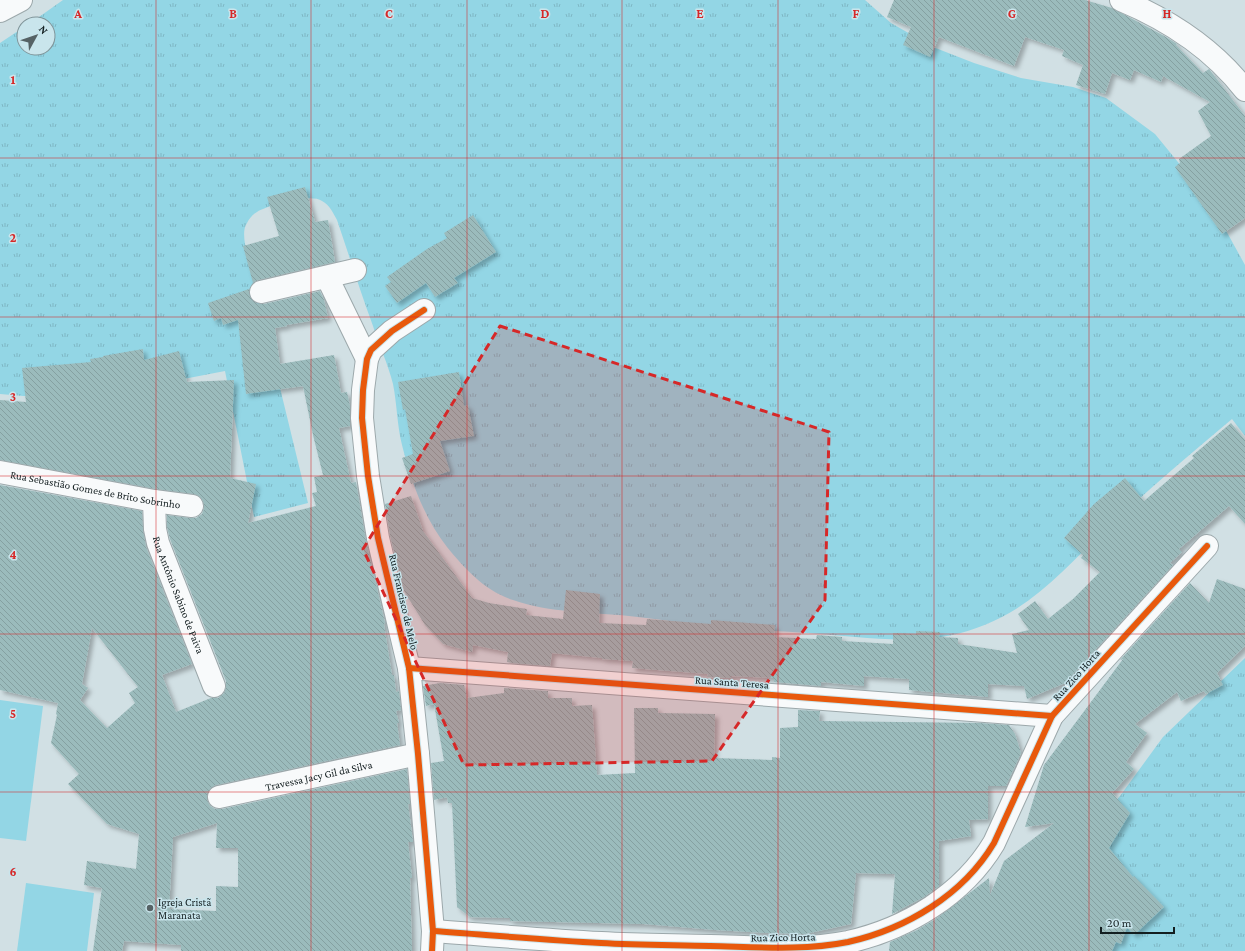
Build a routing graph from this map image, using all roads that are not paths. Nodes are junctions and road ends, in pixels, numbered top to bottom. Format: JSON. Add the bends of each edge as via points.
{"nodes":[{"id":1,"x":21,"y":0,"type":"edge"},
{"id":2,"x":1121,"y":0,"type":"edge"},
{"id":3,"x":0,"y":11,"type":"edge"},
{"id":4,"x":1245,"y":90,"type":"edge"},
{"id":5,"x":355,"y":270,"type":"dead end"},
{"id":6,"x":326,"y":277,"type":"junction"},
{"id":7,"x":261,"y":292,"type":"dead end"},
{"id":8,"x":424,"y":310,"type":"dead end"},
{"id":9,"x":367,"y":359,"type":"junction"},
{"id":10,"x":0,"y":472,"type":"edge"},
{"id":11,"x":154,"y":501,"type":"junction"},
{"id":12,"x":192,"y":506,"type":"dead end"},
{"id":13,"x":1207,"y":546,"type":"dead end"},
{"id":14,"x":409,"y":668,"type":"junction"},
{"id":15,"x":214,"y":686,"type":"dead end"},
{"id":16,"x":1052,"y":716,"type":"junction"},
{"id":17,"x":418,"y":754,"type":"junction"},
{"id":18,"x":219,"y":797,"type":"dead end"},
{"id":19,"x":432,"y":941,"type":"edge"},
{"id":20,"x":605,"y":947,"type":"edge"}],
"edges":[{"from":1,"to":3,"type":"street"},
{"from":2,"to":4,"type":"street","via":[[1160,18],[1186,34],[1213,55]]},
{"from":5,"to":6,"type":"street"},
{"from":6,"to":7,"type":"street"},
{"from":6,"to":9,"type":"street"},
{"from":8,"to":9,"type":"street","name":"Rua Francisco de Melo","via":[[377,343]]},
{"from":9,"to":14,"type":"street","name":"Rua Francisco de Melo","via":[[362,418],[368,476],[378,538]]},
{"from":10,"to":11,"type":"street","name":"Rua Sebastião Gomes de Brito Sobrinho"},
{"from":11,"to":12,"type":"street","name":"Rua Sebastião Gomes de Brito Sobrinho"},
{"from":11,"to":15,"type":"street","name":"Rua Antônio Sabino de Paiva","via":[[158,543]]},
{"from":13,"to":16,"type":"street","name":"Rua Zico Horta"},
{"from":14,"to":16,"type":"street","name":"Rua Santa Teresa"},
{"from":14,"to":17,"type":"street","name":"Rua Francisco de Melo"},
{"from":16,"to":20,"type":"street","name":"Rua Zico Horta","via":[[994,843],[952,891],[913,918],[885,931],[847,943],[805,949]]},
{"from":17,"to":18,"type":"street","name":"Travessa Jacy Gil da Silva"},
{"from":17,"to":19,"type":"street","name":"Rua Francisco de Melo"},
{"from":19,"to":20,"type":"street","name":"Rua Zico Horta"}]}
